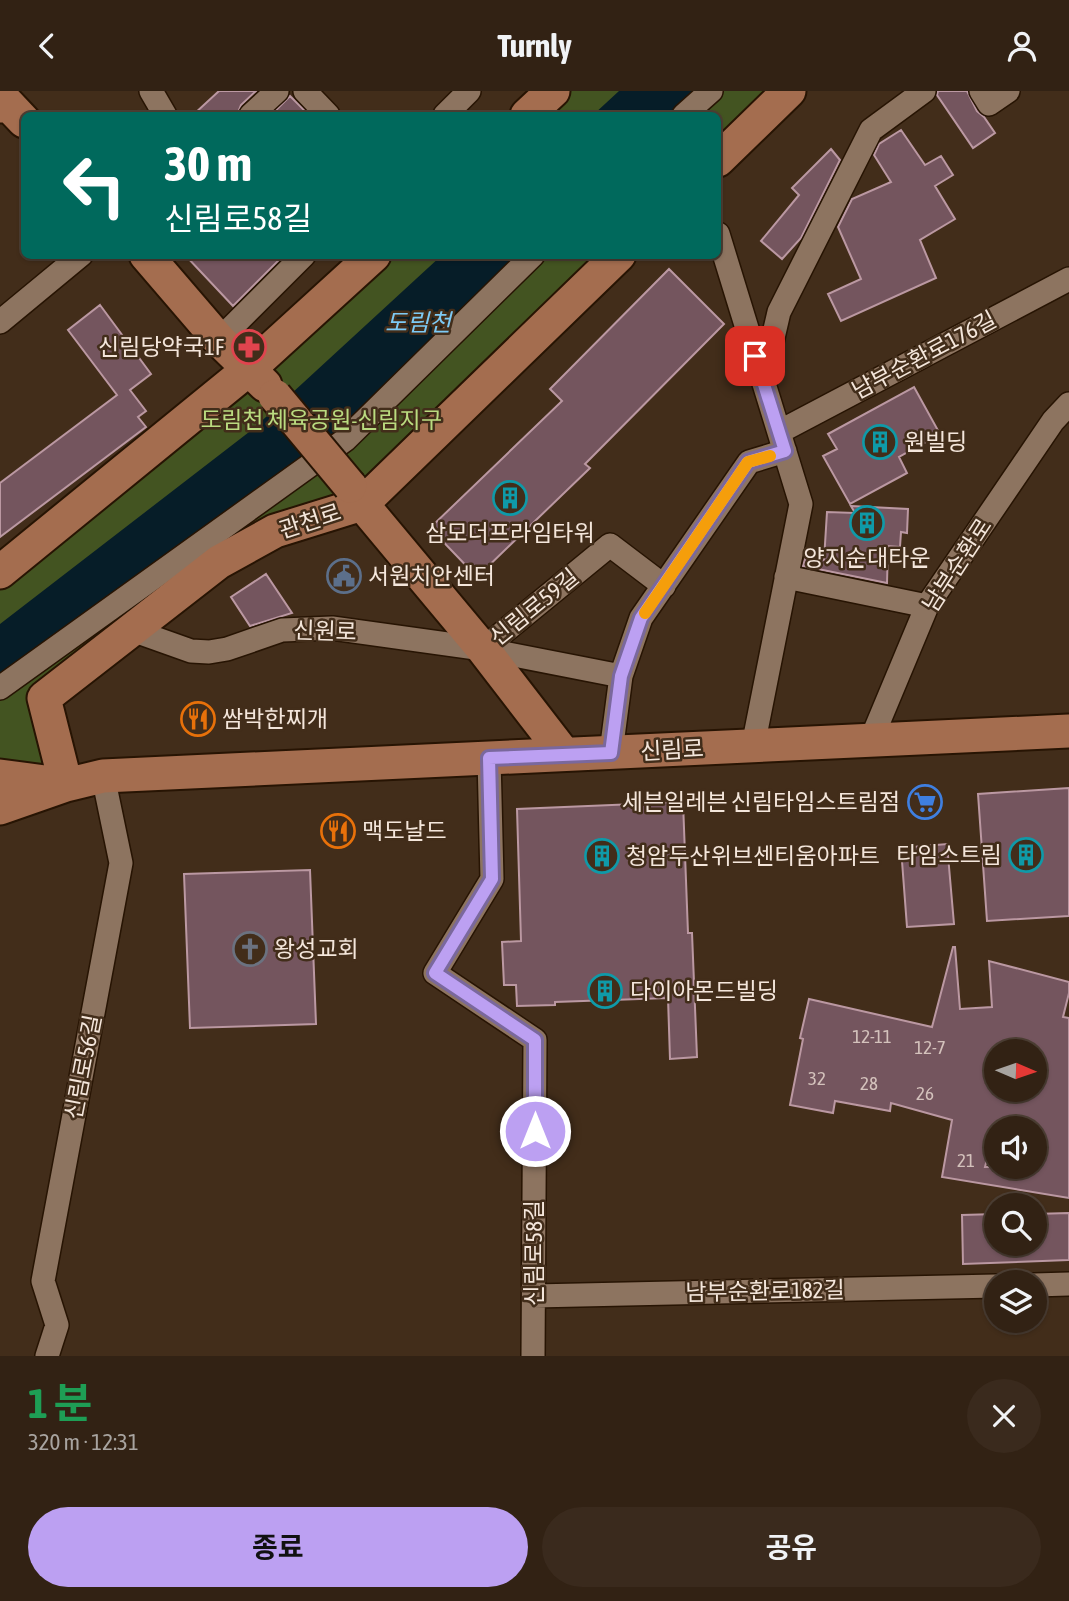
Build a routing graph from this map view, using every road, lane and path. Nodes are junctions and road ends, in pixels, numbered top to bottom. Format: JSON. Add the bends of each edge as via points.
{"nodes":[{"id":1,"x":151,"y":91,"type":"edge"},
{"id":2,"x":277,"y":91,"type":"edge"},
{"id":3,"x":305,"y":91,"type":"edge"},
{"id":4,"x":469,"y":91,"type":"edge"},
{"id":5,"x":554,"y":91,"type":"edge"},
{"id":6,"x":711,"y":91,"type":"edge"},
{"id":7,"x":789,"y":91,"type":"edge"},
{"id":8,"x":924,"y":91,"type":"edge"},
{"id":9,"x":981,"y":91,"type":"edge"},
{"id":10,"x":1007,"y":91,"type":"edge"},
{"id":11,"x":0,"y":106,"type":"edge"},
{"id":12,"x":163,"y":112,"type":"edge"},
{"id":13,"x":254,"y":112,"type":"edge"},
{"id":14,"x":325,"y":112,"type":"edge"},
{"id":15,"x":447,"y":112,"type":"edge"},
{"id":16,"x":530,"y":112,"type":"edge"},
{"id":17,"x":687,"y":112,"type":"edge"},
{"id":18,"x":21,"y":118,"type":"edge"},
{"id":19,"x":721,"y":157,"type":"edge"},
{"id":20,"x":721,"y":245,"type":"edge"},
{"id":21,"x":76,"y":259,"type":"edge"},
{"id":22,"x":149,"y":259,"type":"edge"},
{"id":23,"x":300,"y":259,"type":"edge"},
{"id":24,"x":370,"y":259,"type":"edge"},
{"id":25,"x":529,"y":259,"type":"edge"},
{"id":26,"x":615,"y":259,"type":"edge"},
{"id":27,"x":1069,"y":279,"type":"edge"},
{"id":28,"x":0,"y":322,"type":"edge"},
{"id":29,"x":219,"y":340,"type":"junction"},
{"id":30,"x":249,"y":369,"type":"junction"},
{"id":31,"x":763,"y":381,"type":"junction"},
{"id":32,"x":1069,"y":404,"type":"edge"},
{"id":33,"x":782,"y":442,"type":"junction"},
{"id":34,"x":356,"y":495,"type":"junction"},
{"id":35,"x":0,"y":572,"type":"edge"},
{"id":36,"x":786,"y":577,"type":"junction"},
{"id":37,"x":664,"y":586,"type":"junction"},
{"id":38,"x":927,"y":607,"type":"junction"},
{"id":39,"x":132,"y":630,"type":"junction"},
{"id":40,"x":483,"y":649,"type":"junction"},
{"id":41,"x":621,"y":676,"type":"junction"},
{"id":42,"x":0,"y":688,"type":"edge"},
{"id":43,"x":1069,"y":731,"type":"edge"},
{"id":44,"x":871,"y":740,"type":"junction"},
{"id":45,"x":753,"y":745,"type":"junction"},
{"id":46,"x":611,"y":753,"type":"junction"},
{"id":47,"x":564,"y":754,"type":"junction"},
{"id":48,"x":489,"y":758,"type":"junction"},
{"id":49,"x":0,"y":776,"type":"edge"},
{"id":50,"x":103,"y":776,"type":"junction"},
{"id":51,"x":66,"y":785,"type":"junction"},
{"id":52,"x":0,"y":808,"type":"edge"},
{"id":53,"x":1069,"y":1284,"type":"edge"},
{"id":54,"x":1047,"y":1285,"type":"edge"},
{"id":55,"x":984,"y":1286,"type":"edge"},
{"id":56,"x":534,"y":1296,"type":"junction"},
{"id":57,"x":47,"y":1356,"type":"edge"},
{"id":58,"x":533,"y":1356,"type":"edge"}],
"edges":[{"from":1,"to":12,"type":"street"},
{"from":2,"to":13,"type":"street"},
{"from":3,"to":14,"type":"street"},
{"from":4,"to":15,"type":"street"},
{"from":5,"to":16,"type":"main road"},
{"from":6,"to":17,"type":"street"},
{"from":7,"to":19,"type":"main road"},
{"from":8,"to":31,"type":"street","via":[[871,130],[779,312]]},
{"from":9,"to":10,"type":"street","via":[[989,104]]},
{"from":11,"to":18,"type":"main road","via":[[6,102]]},
{"from":20,"to":31,"type":"street"},
{"from":21,"to":28,"type":"street"},
{"from":22,"to":29,"type":"main road"},
{"from":23,"to":29,"type":"street"},
{"from":24,"to":30,"type":"main road"},
{"from":25,"to":42,"type":"street","via":[[345,440]]},
{"from":26,"to":34,"type":"main road","name":"관천로"},
{"from":27,"to":33,"type":"street","name":"남부순환로176길"},
{"from":29,"to":30,"type":"main road"},
{"from":30,"to":34,"type":"main road","bridge":true},
{"from":30,"to":35,"type":"main road"},
{"from":31,"to":33,"type":"street"},
{"from":32,"to":38,"type":"street","name":"남부순환로"},
{"from":33,"to":36,"type":"street","via":[[801,504]]},
{"from":33,"to":37,"type":"street","via":[[748,462]]},
{"from":34,"to":39,"type":"main road","name":"관천로","via":[[219,562]]},
{"from":34,"to":40,"type":"main road"},
{"from":36,"to":38,"type":"street"},
{"from":36,"to":45,"type":"street"},
{"from":37,"to":40,"type":"street","name":"신림로59길","via":[[610,545]]},
{"from":37,"to":41,"type":"street","via":[[641,618]]},
{"from":38,"to":44,"type":"street","name":"남부순환로"},
{"from":39,"to":40,"type":"street","name":"신원로","via":[[191,651],[227,649],[282,630],[307,627]]},
{"from":39,"to":51,"type":"main road","name":"관천로","via":[[44,698]]},
{"from":40,"to":41,"type":"street","name":"신림로59길"},
{"from":40,"to":47,"type":"main road"},
{"from":41,"to":46,"type":"street"},
{"from":43,"to":44,"type":"main road","name":"신림로"},
{"from":44,"to":45,"type":"main road","name":"신림로"},
{"from":45,"to":46,"type":"main road","name":"신림로"},
{"from":46,"to":47,"type":"main road","name":"신림로"},
{"from":47,"to":48,"type":"main road","name":"신림로"},
{"from":48,"to":50,"type":"main road","name":"신림로"},
{"from":48,"to":56,"type":"street","name":"신림로58길","via":[[492,879],[435,973],[535,1040]]},
{"from":49,"to":51,"type":"main road","name":"신림로"},
{"from":50,"to":51,"type":"main road","name":"신림로"},
{"from":50,"to":57,"type":"street","name":"신림로56길","via":[[121,863],[43,1281],[57,1325]]},
{"from":51,"to":52,"type":"main road","name":"신림로"},
{"from":53,"to":54,"type":"street"},
{"from":55,"to":56,"type":"street","name":"남부순환로182길"},
{"from":56,"to":58,"type":"street","name":"신림로58길"}]}
